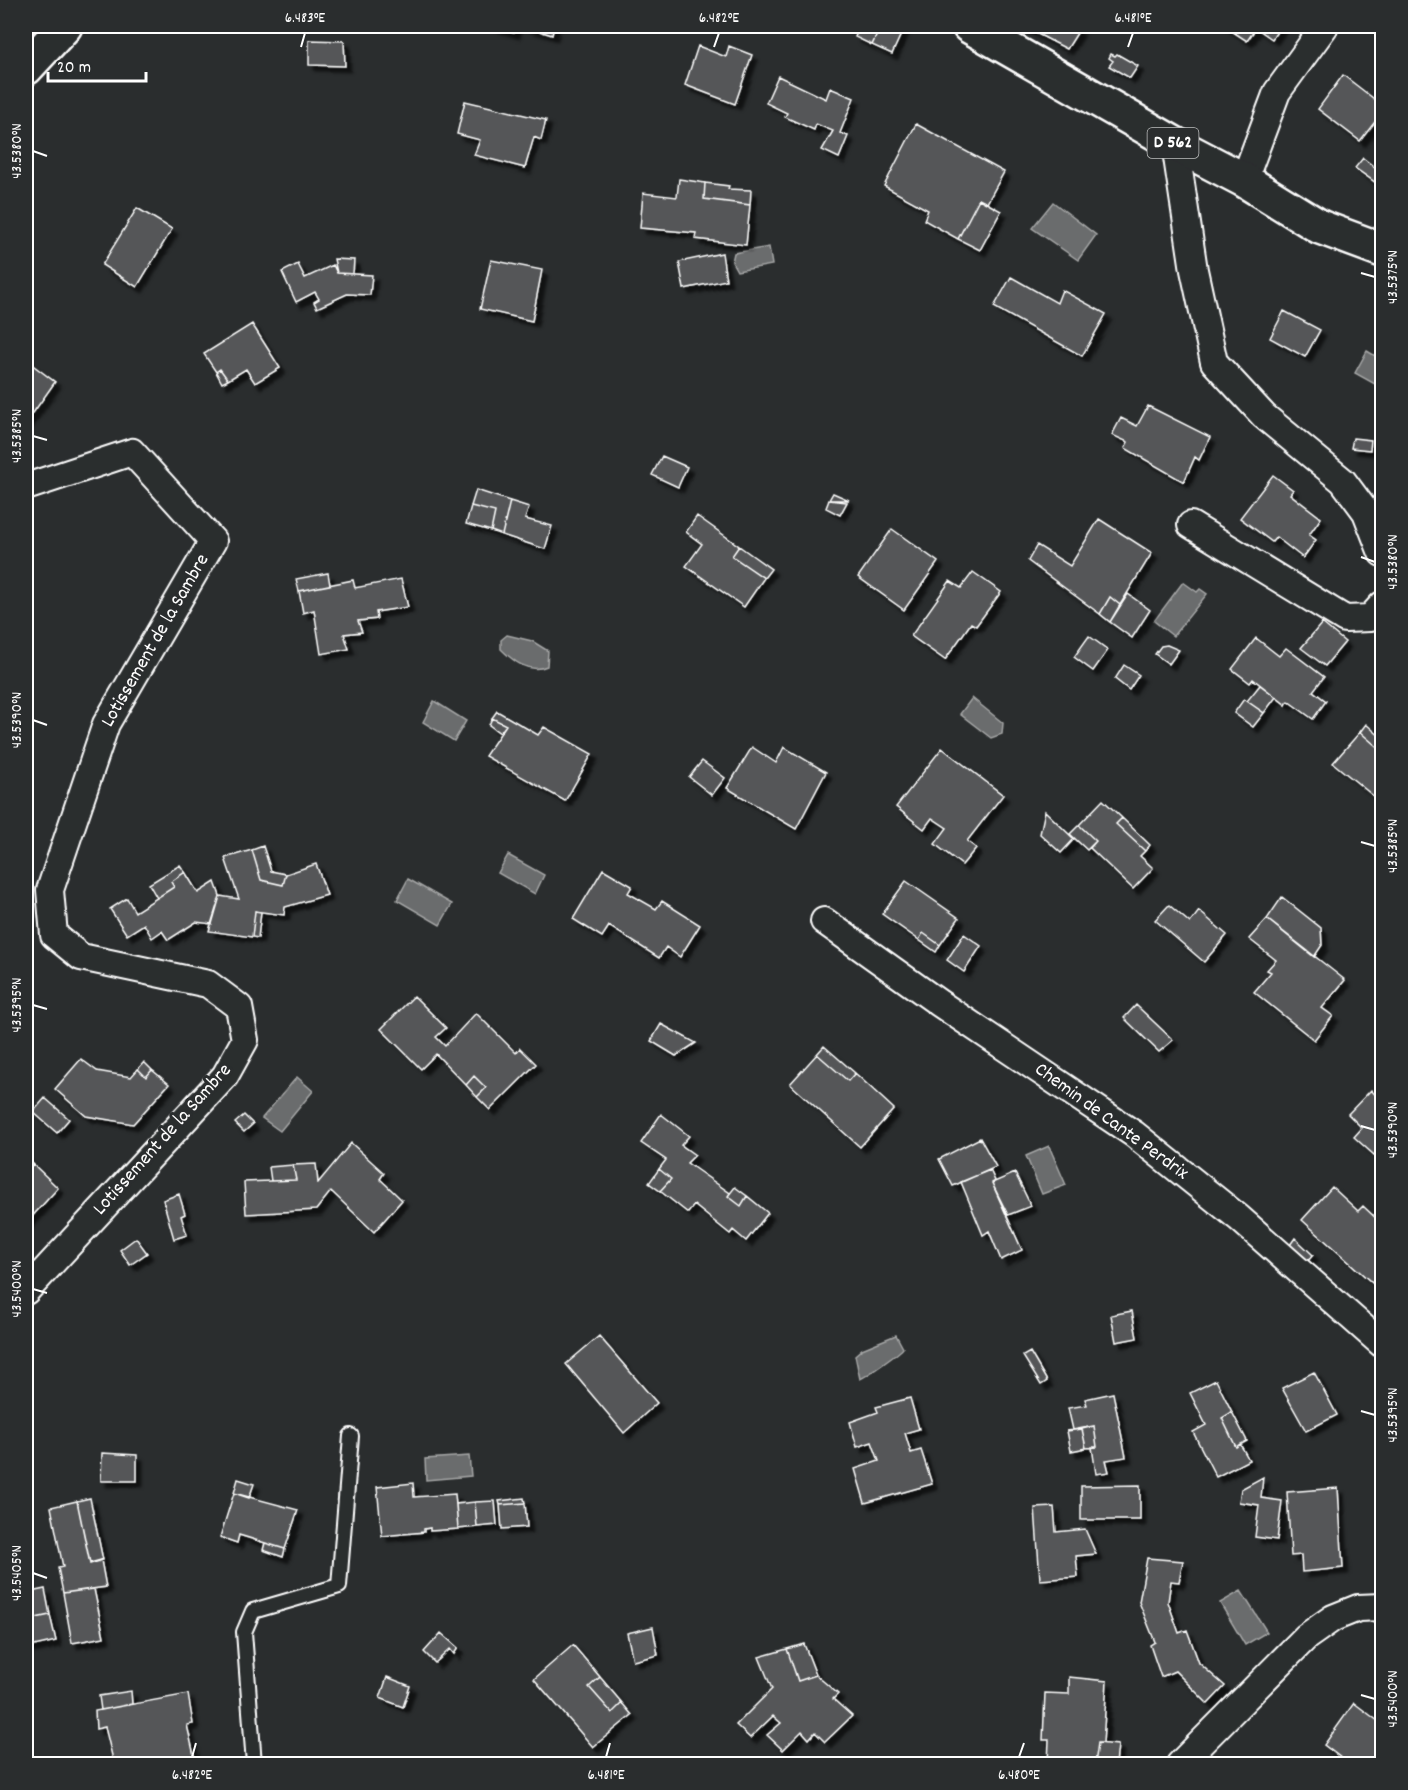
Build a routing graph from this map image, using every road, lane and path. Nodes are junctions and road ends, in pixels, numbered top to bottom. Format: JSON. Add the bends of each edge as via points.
{"nodes":[{"id":1,"x":65,"y":26,"type":"edge"},
{"id":2,"x":969,"y":26,"type":"edge"},
{"id":3,"x":1325,"y":26,"type":"edge"},
{"id":4,"x":26,"y":68,"type":"edge"},
{"id":5,"x":1174,"y":144,"type":"junction"},
{"id":6,"x":1244,"y":180,"type":"junction"},
{"id":7,"x":1383,"y":250,"type":"edge"},
{"id":8,"x":26,"y":487,"type":"edge"},
{"id":9,"x":1191,"y":525,"type":"dead end"},
{"id":10,"x":1383,"y":553,"type":"edge"},
{"id":11,"x":1383,"y":605,"type":"edge"},
{"id":12,"x":824,"y":921,"type":"dead end"},
{"id":13,"x":26,"y":1291,"type":"edge"},
{"id":14,"x":1383,"y":1344,"type":"edge"},
{"id":15,"x":351,"y":1436,"type":"dead end"},
{"id":16,"x":1383,"y":1607,"type":"edge"},
{"id":17,"x":254,"y":1764,"type":"edge"},
{"id":18,"x":1180,"y":1764,"type":"edge"}],
"edges":[{"from":1,"to":4,"type":"main road"},
{"from":2,"to":5,"type":"main road","number":"D 562"},
{"from":3,"to":6,"type":"street","via":[[1277,92]]},
{"from":5,"to":6,"type":"main road","number":"D 562"},
{"from":5,"to":10,"type":"street","via":[[1194,270],[1214,362],[1264,416],[1343,481],[1366,512]]},
{"from":6,"to":7,"type":"main road","number":"D 562","via":[[1320,227]]},
{"from":8,"to":13,"type":"street","name":"Lotissement de la Sambre","via":[[132,452],[213,541],[106,724],[50,890],[54,935],[81,957],[207,984],[239,1007],[245,1040],[225,1076]]},
{"from":9,"to":11,"type":"street","via":[[1345,619],[1370,618]]},
{"from":12,"to":14,"type":"street","name":"Chemin de Cante Perdrix","via":[[1134,1134],[1239,1218]]},
{"from":15,"to":17,"type":"lane","via":[[339,1586],[253,1611],[244,1632]]},
{"from":16,"to":18,"type":"street","via":[[1350,1611],[1306,1637]]}]}
